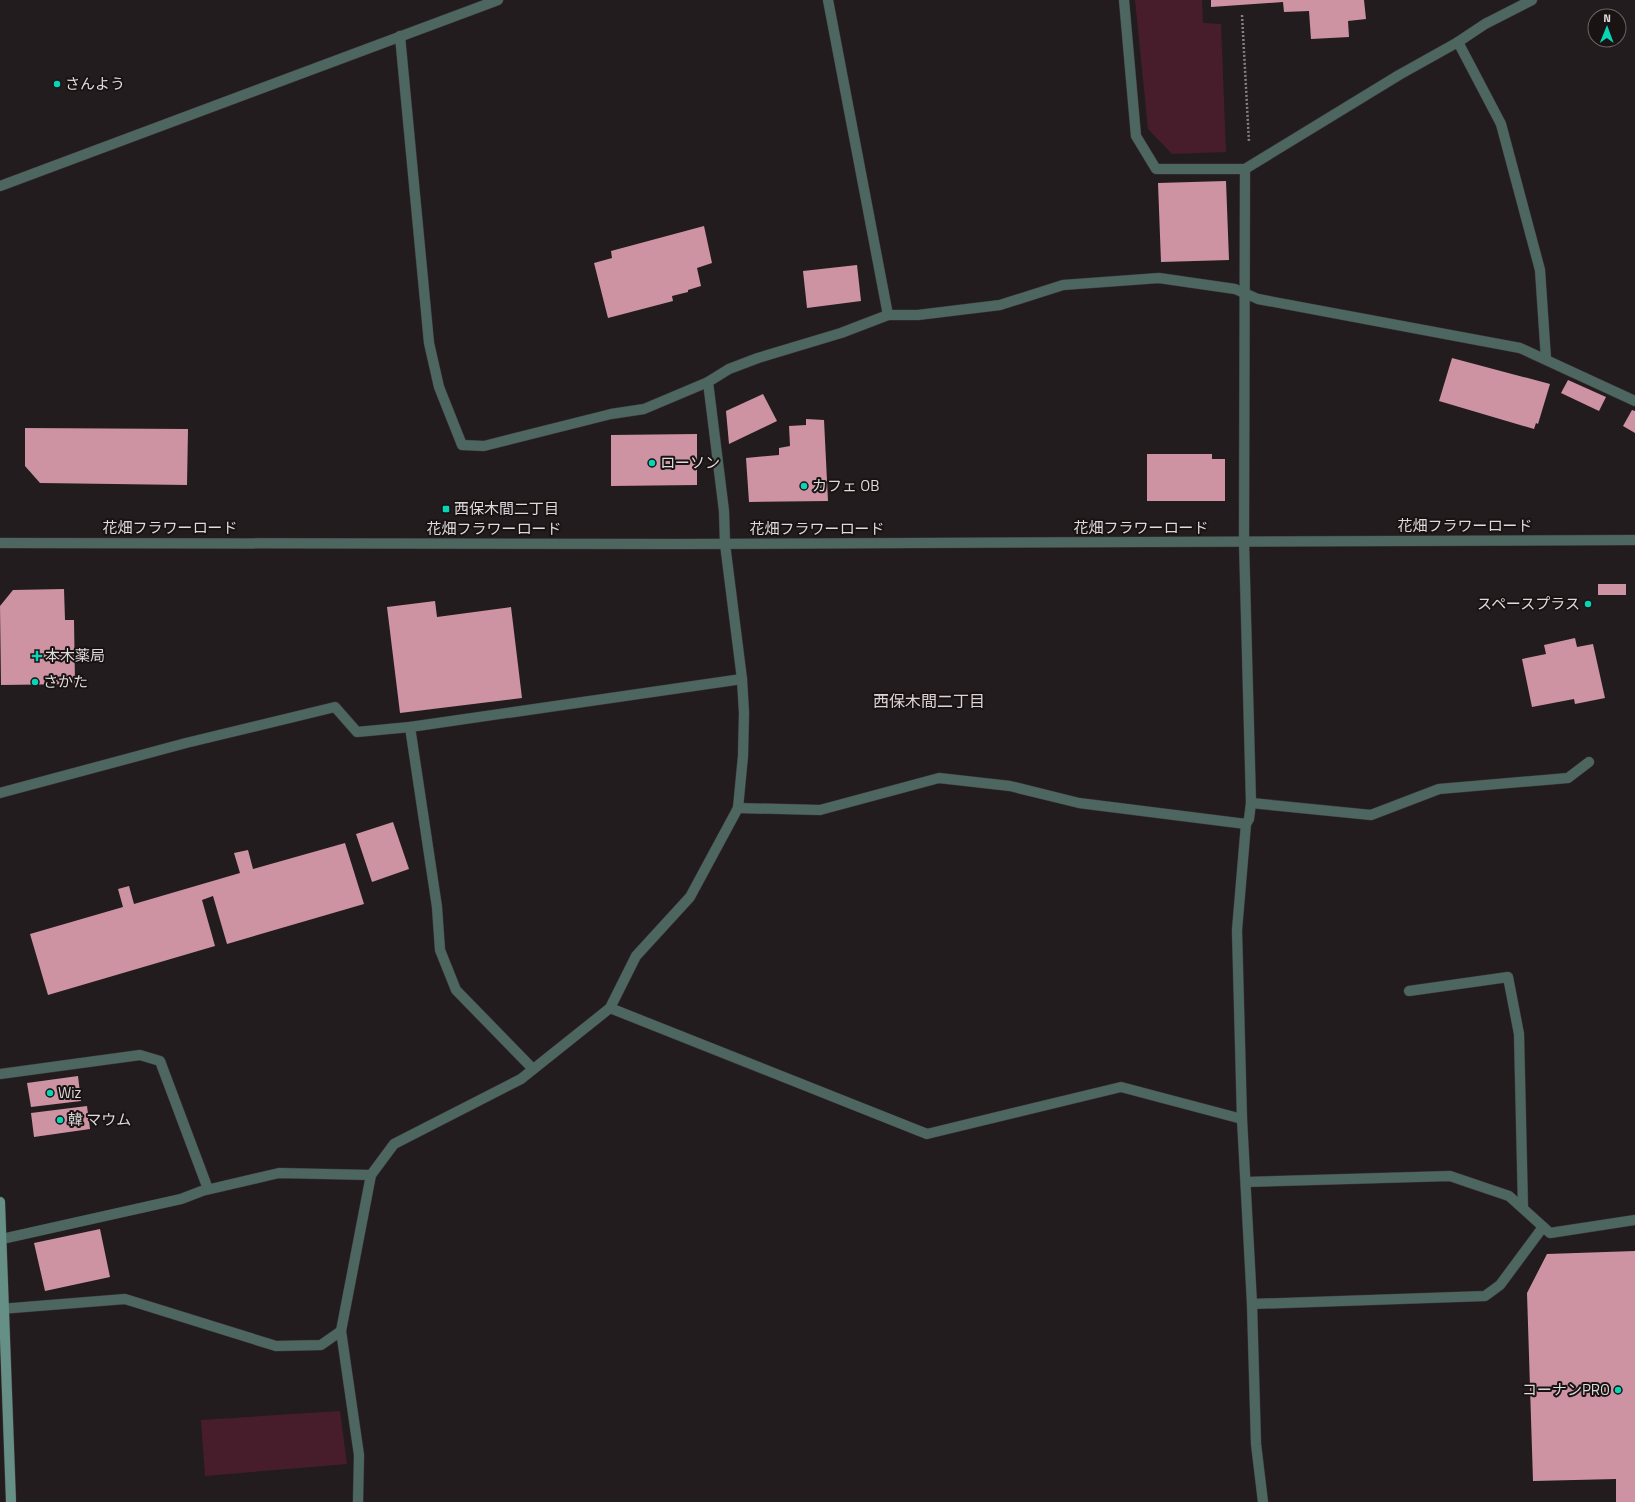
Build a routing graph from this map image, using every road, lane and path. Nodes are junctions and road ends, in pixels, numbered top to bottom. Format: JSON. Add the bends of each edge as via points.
{"nodes":[{"id":1,"x":498,"y":0,"type":"edge"},
{"id":2,"x":828,"y":0,"type":"edge"},
{"id":3,"x":1124,"y":0,"type":"edge"},
{"id":4,"x":1532,"y":0,"type":"edge"},
{"id":5,"x":1242,"y":15,"type":"dead end"},
{"id":6,"x":400,"y":36,"type":"junction"},
{"id":7,"x":1458,"y":42,"type":"junction"},
{"id":8,"x":1248,"y":168,"type":"junction"},
{"id":9,"x":0,"y":186,"type":"edge"},
{"id":10,"x":1246,"y":293,"type":"junction"},
{"id":11,"x":888,"y":315,"type":"junction"},
{"id":12,"x":1546,"y":359,"type":"junction"},
{"id":13,"x":708,"y":382,"type":"junction"},
{"id":14,"x":1635,"y":401,"type":"edge"},
{"id":15,"x":1635,"y":540,"type":"edge"},
{"id":16,"x":1244,"y":542,"type":"junction"},
{"id":17,"x":0,"y":543,"type":"edge"},
{"id":18,"x":725,"y":544,"type":"junction"},
{"id":19,"x":742,"y":679,"type":"junction"},
{"id":20,"x":410,"y":727,"type":"junction"},
{"id":21,"x":1589,"y":762,"type":"dead end"},
{"id":22,"x":0,"y":793,"type":"edge"},
{"id":23,"x":1251,"y":804,"type":"junction"},
{"id":24,"x":738,"y":808,"type":"junction"},
{"id":25,"x":1246,"y":824,"type":"junction"},
{"id":26,"x":1409,"y":991,"type":"dead end"},
{"id":27,"x":610,"y":1008,"type":"junction"},
{"id":28,"x":533,"y":1069,"type":"junction"},
{"id":29,"x":0,"y":1074,"type":"edge"},
{"id":30,"x":1242,"y":1119,"type":"junction"},
{"id":31,"x":371,"y":1175,"type":"junction"},
{"id":32,"x":1246,"y":1182,"type":"junction"},
{"id":33,"x":208,"y":1189,"type":"junction"},
{"id":34,"x":0,"y":1202,"type":"edge"},
{"id":35,"x":1523,"y":1208,"type":"junction"},
{"id":36,"x":1635,"y":1220,"type":"edge"},
{"id":37,"x":1543,"y":1227,"type":"junction"},
{"id":38,"x":2,"y":1239,"type":"junction"},
{"id":39,"x":1252,"y":1304,"type":"junction"},
{"id":40,"x":3,"y":1308,"type":"edge"},
{"id":41,"x":341,"y":1331,"type":"junction"},
{"id":42,"x":11,"y":1502,"type":"edge"},
{"id":43,"x":358,"y":1502,"type":"edge"},
{"id":44,"x":1263,"y":1502,"type":"edge"}],
"edges":[{"from":1,"to":6,"type":"street"},
{"from":2,"to":11,"type":"street"},
{"from":3,"to":8,"type":"street","via":[[1136,136],[1156,170]]},
{"from":4,"to":7,"type":"street","via":[[1485,24]]},
{"from":5,"to":8,"type":"path"},
{"from":6,"to":9,"type":"street"},
{"from":6,"to":13,"type":"street","via":[[429,343],[439,387],[462,445],[484,446],[611,414],[644,409]]},
{"from":7,"to":8,"type":"street","via":[[1399,75]]},
{"from":7,"to":12,"type":"street","via":[[1501,124],[1540,270]]},
{"from":8,"to":10,"type":"street"},
{"from":10,"to":11,"type":"street","via":[[1235,289],[1159,278],[1063,285],[1000,305],[918,315]]},
{"from":10,"to":12,"type":"street","via":[[1258,299],[1520,348]]},
{"from":10,"to":16,"type":"street"},
{"from":11,"to":13,"type":"street","via":[[841,333],[737,366]]},
{"from":12,"to":14,"type":"street"},
{"from":13,"to":18,"type":"street","via":[[724,511]]},
{"from":15,"to":16,"type":"street","name":"花畑フラワーロード"},
{"from":16,"to":18,"type":"street","name":"花畑フラワーロード"},
{"from":16,"to":23,"type":"street"},
{"from":17,"to":18,"type":"street","name":"花畑フラワーロード"},
{"from":18,"to":19,"type":"street"},
{"from":19,"to":20,"type":"street"},
{"from":19,"to":24,"type":"street","via":[[743,756]]},
{"from":20,"to":22,"type":"street","via":[[357,732],[334,707],[186,743]]},
{"from":20,"to":28,"type":"street","via":[[437,907],[440,950],[456,990]]},
{"from":21,"to":23,"type":"street","via":[[1568,778],[1440,789],[1371,814]]},
{"from":23,"to":25,"type":"street"},
{"from":24,"to":25,"type":"street","via":[[820,810],[939,778],[1010,786],[1079,803]]},
{"from":24,"to":27,"type":"street","via":[[690,897],[636,956]]},
{"from":25,"to":30,"type":"street","via":[[1237,930]]},
{"from":26,"to":35,"type":"street","via":[[1508,977],[1519,1034]]},
{"from":27,"to":28,"type":"street"},
{"from":27,"to":30,"type":"street","via":[[926,1134],[1121,1087]]},
{"from":28,"to":31,"type":"street","via":[[521,1079],[394,1144]]},
{"from":29,"to":33,"type":"street","via":[[140,1054],[160,1061]]},
{"from":30,"to":32,"type":"street"},
{"from":31,"to":33,"type":"street","via":[[280,1173]]},
{"from":31,"to":41,"type":"street"},
{"from":32,"to":35,"type":"street","via":[[1450,1176],[1509,1196]]},
{"from":32,"to":39,"type":"street"},
{"from":33,"to":38,"type":"street","via":[[181,1200]]},
{"from":34,"to":38,"type":"main road"},
{"from":35,"to":37,"type":"street"},
{"from":36,"to":37,"type":"street","via":[[1550,1233]]},
{"from":37,"to":39,"type":"street","via":[[1500,1285],[1485,1296]]},
{"from":38,"to":40,"type":"main road"},
{"from":39,"to":44,"type":"street","via":[[1256,1444]]},
{"from":40,"to":41,"type":"street","via":[[125,1299],[276,1346],[321,1345]]},
{"from":40,"to":42,"type":"main road"},
{"from":41,"to":43,"type":"street","via":[[359,1455]]}]}
